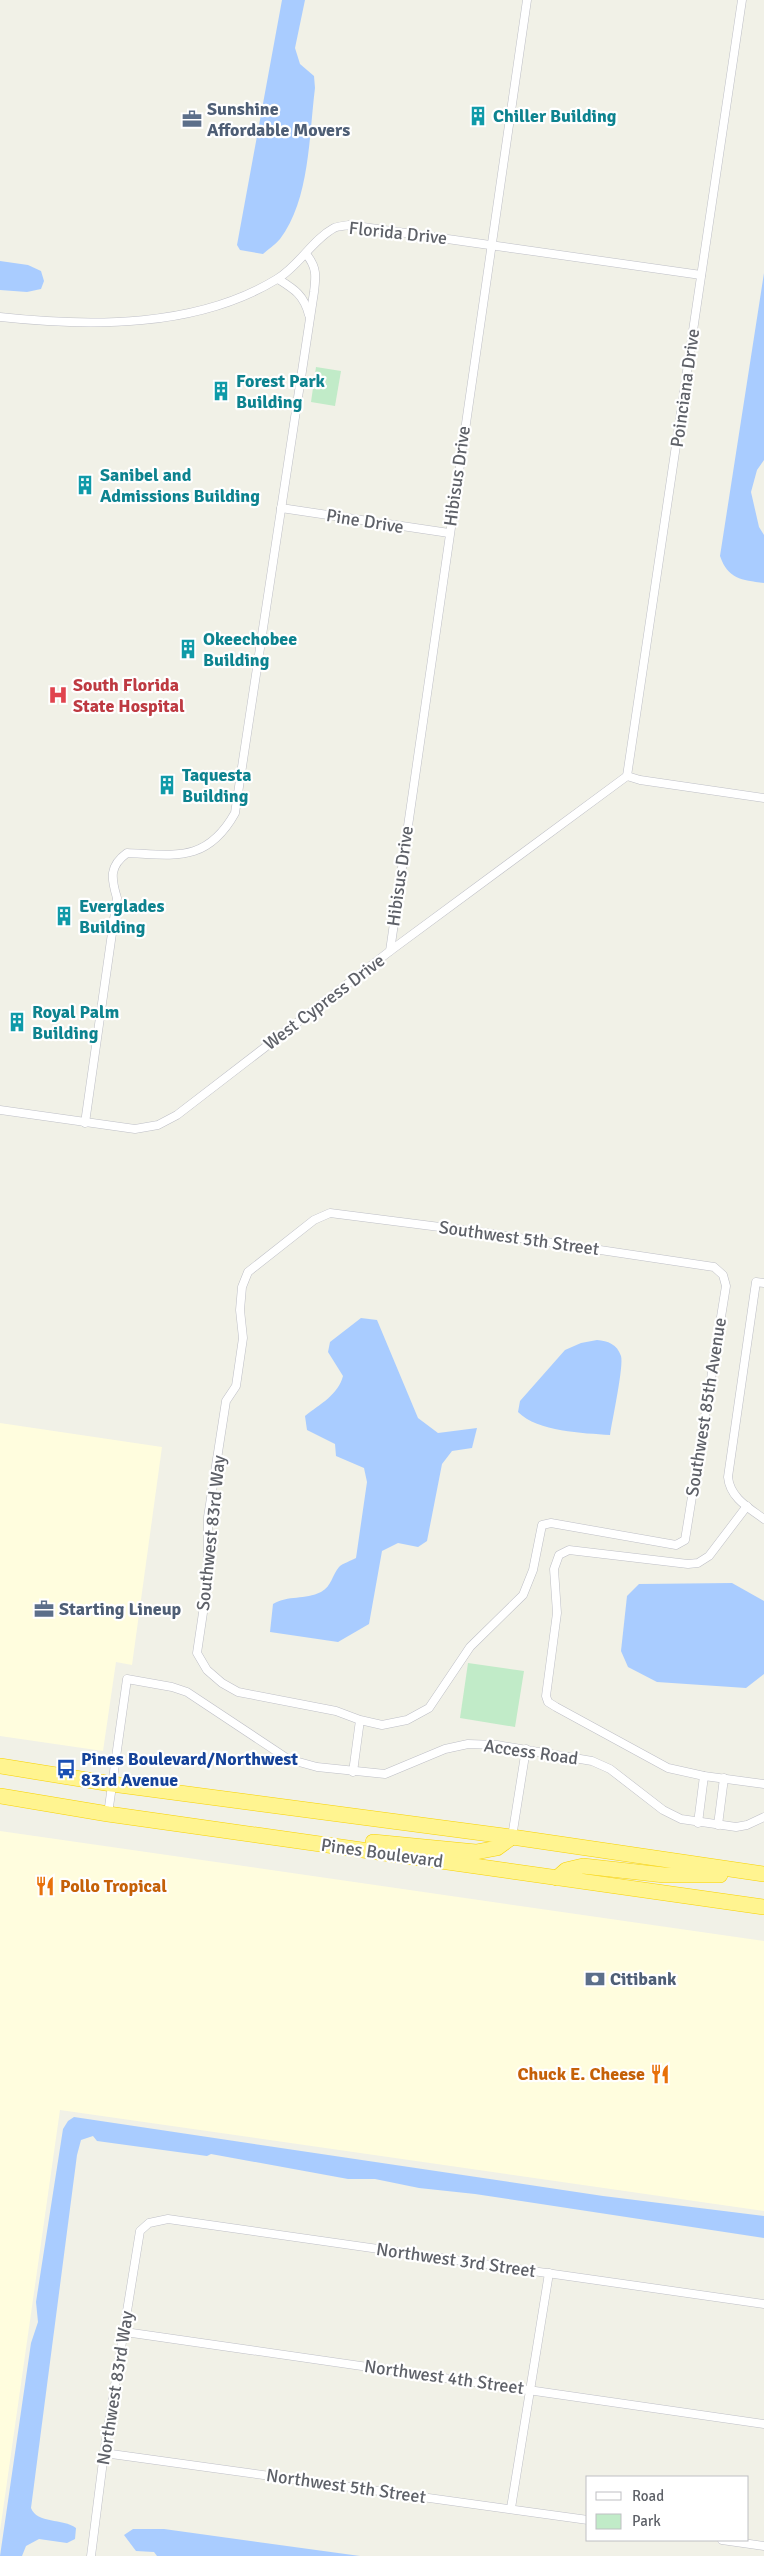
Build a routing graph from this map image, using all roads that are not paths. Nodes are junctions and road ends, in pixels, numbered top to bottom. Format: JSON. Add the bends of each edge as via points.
{"nodes":[{"id":1,"x":527,"y":0,"type":"edge"},
{"id":2,"x":742,"y":0,"type":"edge"},
{"id":3,"x":490,"y":244,"type":"junction"},
{"id":4,"x":306,"y":254,"type":"junction"},
{"id":5,"x":701,"y":275,"type":"junction"},
{"id":6,"x":278,"y":278,"type":"junction"},
{"id":7,"x":310,"y":316,"type":"junction"},
{"id":8,"x":0,"y":317,"type":"edge"},
{"id":9,"x":281,"y":508,"type":"junction"},
{"id":10,"x":449,"y":533,"type":"junction"},
{"id":11,"x":627,"y":776,"type":"junction"},
{"id":12,"x":764,"y":798,"type":"edge"},
{"id":13,"x":390,"y":951,"type":"junction"},
{"id":14,"x":0,"y":1110,"type":"edge"},
{"id":15,"x":85,"y":1123,"type":"junction"},
{"id":16,"x":314,"y":1220,"type":"joint"},
{"id":17,"x":723,"y":1275,"type":"joint"},
{"id":18,"x":760,"y":1282,"type":"edge"},
{"id":19,"x":747,"y":1506,"type":"junction"},
{"id":20,"x":764,"y":1519,"type":"edge"},
{"id":21,"x":360,"y":1720,"type":"junction"},
{"id":22,"x":526,"y":1749,"type":"junction"},
{"id":23,"x":0,"y":1766,"type":"edge"},
{"id":24,"x":353,"y":1772,"type":"junction"},
{"id":25,"x":704,"y":1776,"type":"junction"},
{"id":26,"x":724,"y":1778,"type":"junction"},
{"id":27,"x":112,"y":1784,"type":"junction"},
{"id":28,"x":764,"y":1784,"type":"edge"},
{"id":29,"x":0,"y":1796,"type":"edge"},
{"id":30,"x":108,"y":1814,"type":"junction"},
{"id":31,"x":764,"y":1817,"type":"edge"},
{"id":32,"x":698,"y":1823,"type":"junction"},
{"id":33,"x":718,"y":1826,"type":"junction"},
{"id":34,"x":512,"y":1837,"type":"junction"},
{"id":35,"x":333,"y":1846,"type":"junction"},
{"id":36,"x":736,"y":1870,"type":"junction"},
{"id":37,"x":764,"y":1874,"type":"edge"},
{"id":38,"x":556,"y":1878,"type":"junction"},
{"id":39,"x":764,"y":1907,"type":"edge"},
{"id":40,"x":149,"y":2224,"type":"joint"},
{"id":41,"x":549,"y":2273,"type":"junction"},
{"id":42,"x":764,"y":2304,"type":"edge"},
{"id":43,"x":125,"y":2332,"type":"junction"},
{"id":44,"x":530,"y":2389,"type":"junction"},
{"id":45,"x":764,"y":2424,"type":"edge"},
{"id":46,"x":104,"y":2453,"type":"junction"},
{"id":47,"x":511,"y":2508,"type":"junction"},
{"id":48,"x":586,"y":2520,"type":"edge"},
{"id":49,"x":729,"y":2541,"type":"edge"},
{"id":50,"x":764,"y":2546,"type":"edge"},
{"id":51,"x":91,"y":2556,"type":"edge"}],
"edges":[{"from":1,"to":3,"type":"street","name":"Hibisus Drive"},
{"from":2,"to":5,"type":"street","name":"Poinciana Drive"},
{"from":3,"to":4,"type":"street","name":"Florida Drive","via":[[349,225],[335,228]]},
{"from":3,"to":5,"type":"street","name":"Florida Drive"},
{"from":3,"to":10,"type":"street","name":"Hibisus Drive"},
{"from":4,"to":6,"type":"street","name":"Florida Drive"},
{"from":4,"to":7,"type":"street","via":[[316,273]]},
{"from":5,"to":11,"type":"street","name":"Poinciana Drive"},
{"from":6,"to":7,"type":"street","via":[[306,301]]},
{"from":6,"to":8,"type":"street","name":"Florida Drive","via":[[214,306],[163,316],[84,322],[41,322]]},
{"from":7,"to":9,"type":"street"},
{"from":9,"to":10,"type":"street","name":"Pine Drive"},
{"from":9,"to":15,"type":"street","via":[[235,813],[227,827],[209,844],[189,853],[164,856],[127,852],[112,869],[116,898]]},
{"from":10,"to":13,"type":"street","name":"Hibisus Drive"},
{"from":11,"to":12,"type":"street"},
{"from":11,"to":13,"type":"street","name":"West Cypress Drive"},
{"from":13,"to":15,"type":"street","name":"West Cypress Drive","via":[[177,1115],[146,1128]]},
{"from":14,"to":15,"type":"street","name":"West Cypress Drive"},
{"from":16,"to":17,"type":"street","name":"Southwest 5th Street","via":[[330,1213],[478,1232],[714,1267]]},
{"from":16,"to":21,"type":"street","name":"Southwest 83rd Way","via":[[248,1272],[242,1287],[243,1338],[236,1386],[226,1402],[208,1517],[208,1579],[197,1653],[207,1670],[238,1692],[336,1711]]},
{"from":17,"to":21,"type":"street","name":"Southwest 85th Avenue","via":[[726,1286],[685,1540],[676,1545],[552,1523],[542,1525],[533,1570],[523,1595],[470,1648],[429,1708],[407,1720],[382,1725]]},
{"from":18,"to":19,"type":"street","via":[[728,1477],[734,1495]]},
{"from":19,"to":20,"type":"street"},
{"from":19,"to":25,"type":"street","via":[[709,1556],[698,1563],[569,1550],[559,1555],[554,1569],[557,1613],[546,1690],[548,1702],[659,1764],[679,1772]]},
{"from":21,"to":24,"type":"street"},
{"from":22,"to":24,"type":"street","name":"Access Road","via":[[468,1744],[445,1748],[385,1774]]},
{"from":22,"to":32,"type":"street","name":"Access Road","via":[[592,1760],[610,1769],[663,1810]]},
{"from":22,"to":34,"type":"street"},
{"from":23,"to":27,"type":"highway","name":"Pines Boulevard"},
{"from":24,"to":27,"type":"street","name":"Access Road","via":[[317,1767],[288,1758],[188,1692],[172,1686],[127,1679]]},
{"from":25,"to":26,"type":"street"},
{"from":25,"to":32,"type":"street"},
{"from":26,"to":28,"type":"street"},
{"from":26,"to":33,"type":"street"},
{"from":27,"to":30,"type":"street"},
{"from":27,"to":34,"type":"highway","name":"Pines Boulevard"},
{"from":29,"to":30,"type":"highway","name":"Pines Boulevard"},
{"from":30,"to":35,"type":"highway","name":"Pines Boulevard"},
{"from":31,"to":33,"type":"street","name":"Access Road","via":[[747,1825]]},
{"from":32,"to":33,"type":"street","name":"Access Road"},
{"from":34,"to":35,"type":"highway","via":[[497,1848],[476,1852],[347,1840]]},
{"from":34,"to":36,"type":"highway","name":"Pines Boulevard"},
{"from":35,"to":38,"type":"highway","name":"Pines Boulevard"},
{"from":36,"to":37,"type":"highway","name":"Pines Boulevard"},
{"from":36,"to":38,"type":"highway","via":[[716,1876],[673,1875],[583,1866],[566,1870]]},
{"from":38,"to":39,"type":"highway","name":"Pines Boulevard"},
{"from":40,"to":41,"type":"street","name":"Northwest 3rd Street","via":[[168,2219]]},
{"from":40,"to":43,"type":"street","name":"Northwest 83rd Way","via":[[140,2231]]},
{"from":41,"to":42,"type":"street","name":"Northwest 3rd Street"},
{"from":41,"to":44,"type":"street"},
{"from":43,"to":44,"type":"street","name":"Northwest 4th Street"},
{"from":43,"to":46,"type":"street","name":"Northwest 83rd Way"},
{"from":44,"to":45,"type":"street","name":"Northwest 4th Street"},
{"from":44,"to":47,"type":"street"},
{"from":46,"to":47,"type":"street","name":"Northwest 5th Street"},
{"from":46,"to":51,"type":"street","name":"Northwest 83rd Way"},
{"from":47,"to":48,"type":"street","name":"Northwest 5th Street"},
{"from":49,"to":50,"type":"street"}]}
